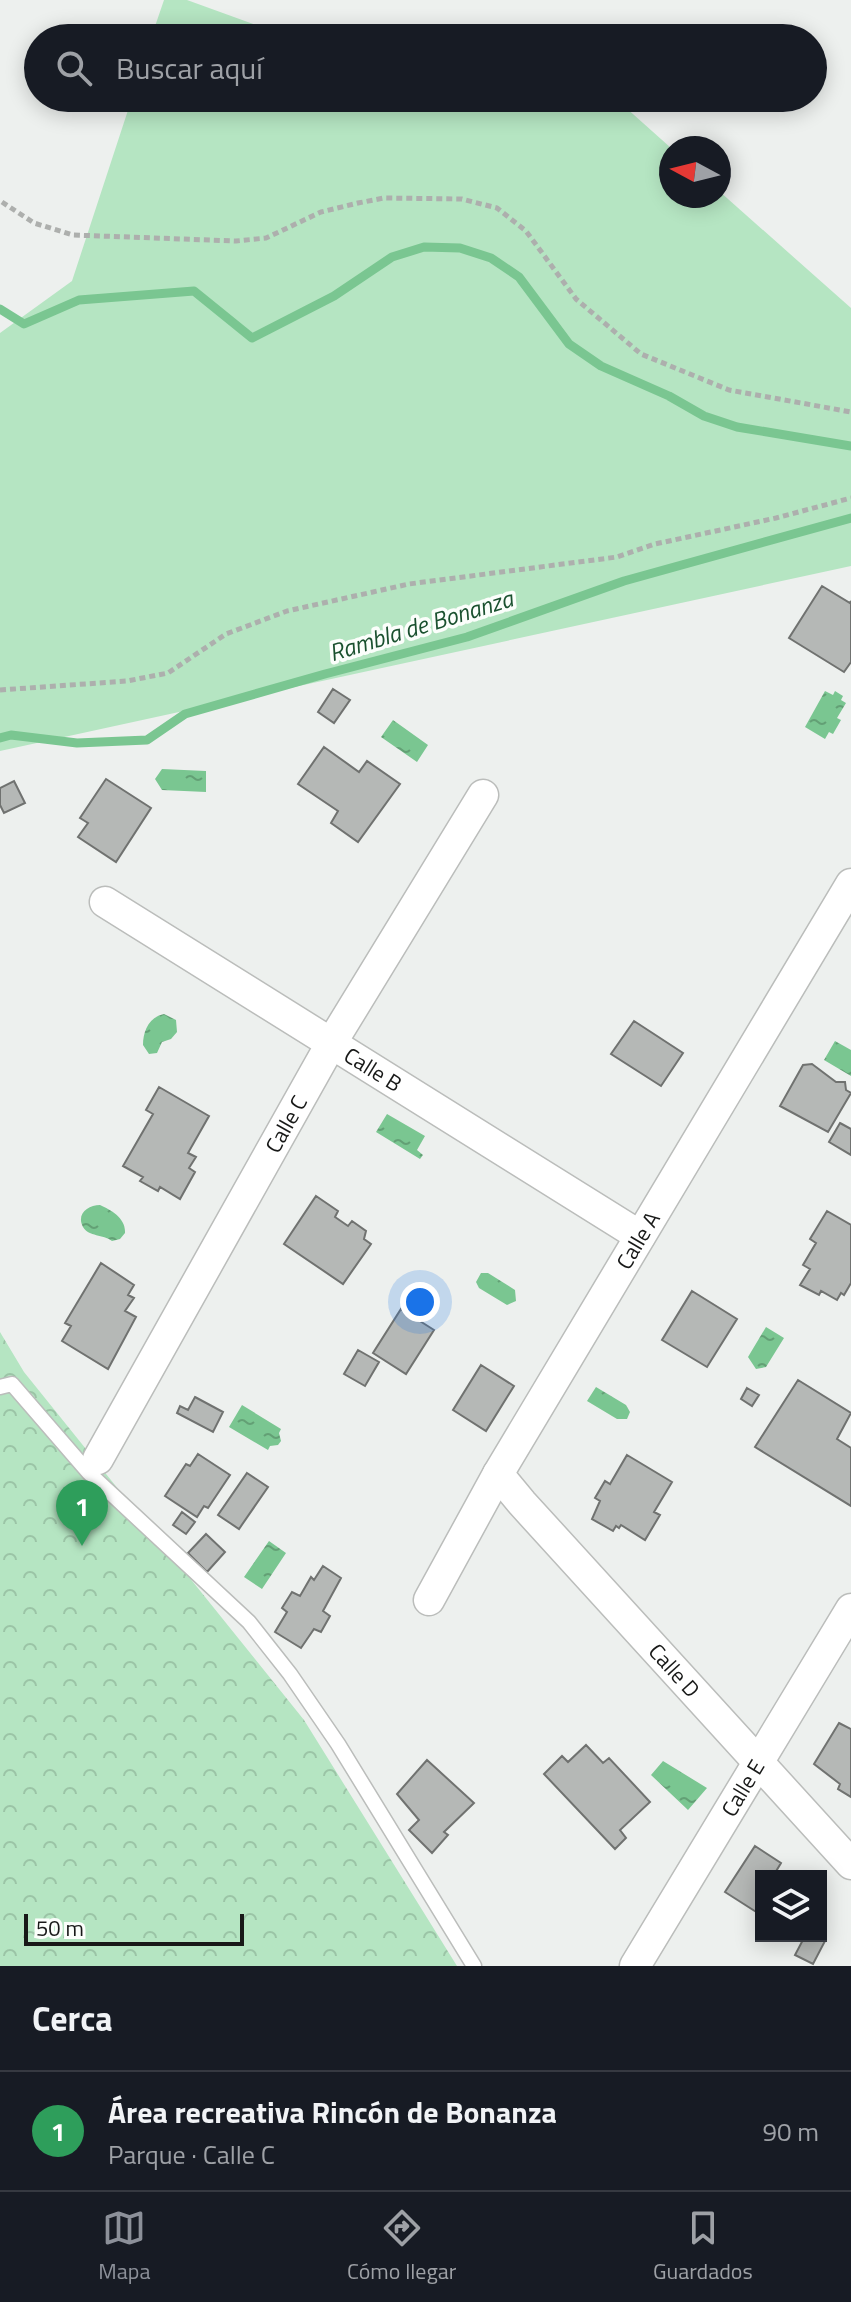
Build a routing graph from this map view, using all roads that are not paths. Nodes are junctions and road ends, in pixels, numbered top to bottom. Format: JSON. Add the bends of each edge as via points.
{"nodes":[{"id":1,"x":483,"y":795,"type":"dead end"},
{"id":2,"x":851,"y":884,"type":"edge"},
{"id":3,"x":105,"y":902,"type":"dead end"},
{"id":4,"x":332,"y":1042,"type":"junction"},
{"id":5,"x":640,"y":1236,"type":"junction"},
{"id":6,"x":0,"y":1387,"type":"edge"},
{"id":7,"x":93,"y":1466,"type":"junction"},
{"id":8,"x":498,"y":1474,"type":"junction"},
{"id":9,"x":429,"y":1600,"type":"dead end"},
{"id":10,"x":851,"y":1609,"type":"edge"},
{"id":11,"x":758,"y":1762,"type":"junction"},
{"id":12,"x":851,"y":1864,"type":"edge"},
{"id":13,"x":474,"y":1966,"type":"edge"},
{"id":14,"x":635,"y":1966,"type":"edge"}],
"edges":[{"from":1,"to":4,"type":"street","name":"Calle C"},
{"from":2,"to":5,"type":"street","name":"Calle A"},
{"from":3,"to":4,"type":"street","name":"Calle B"},
{"from":4,"to":5,"type":"street","name":"Calle B"},
{"from":4,"to":7,"type":"street","name":"Calle C"},
{"from":5,"to":8,"type":"street","name":"Calle A"},
{"from":6,"to":7,"type":"lane","via":[[12,1384]]},
{"from":7,"to":13,"type":"lane","via":[[249,1622],[290,1674]]},
{"from":8,"to":9,"type":"street","name":"Calle A"},
{"from":8,"to":11,"type":"street","name":"Calle D"},
{"from":10,"to":11,"type":"street","name":"Calle E"},
{"from":11,"to":12,"type":"street","name":"Calle D"},
{"from":11,"to":14,"type":"street","name":"Calle E"}]}
